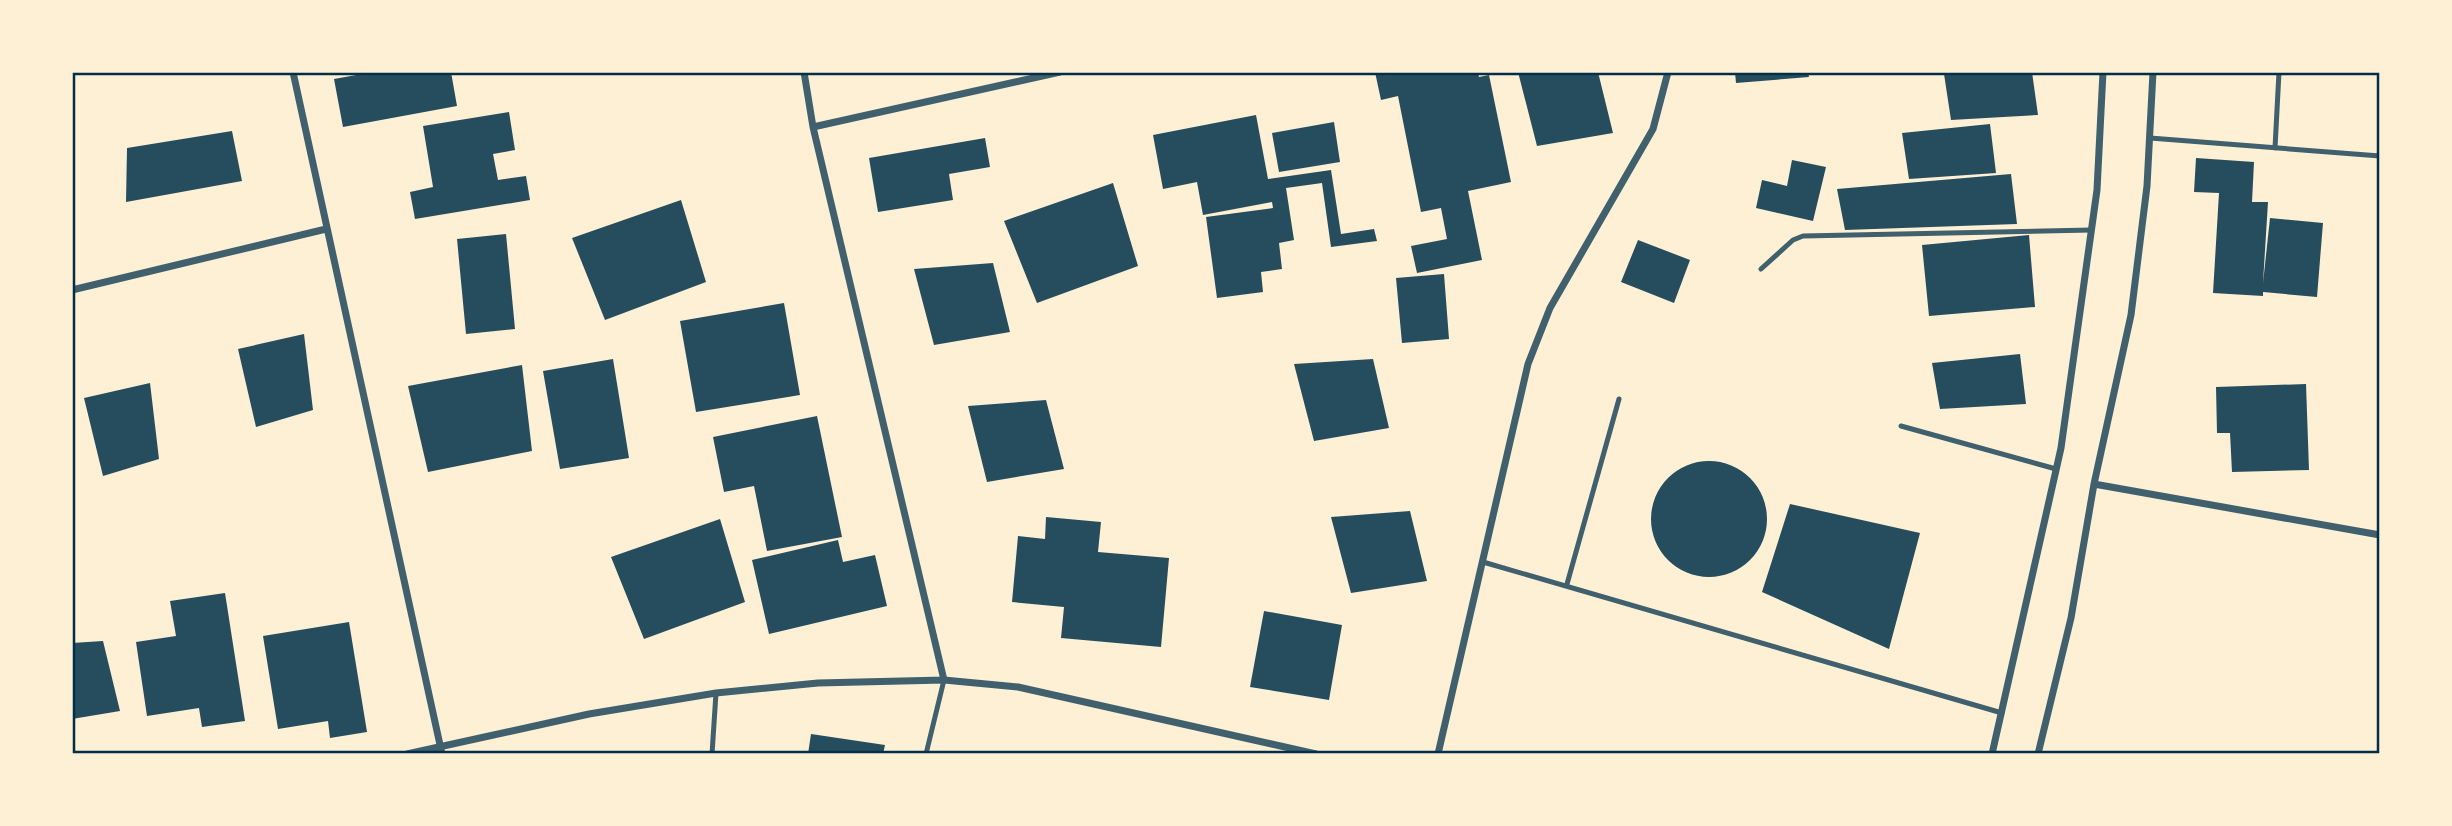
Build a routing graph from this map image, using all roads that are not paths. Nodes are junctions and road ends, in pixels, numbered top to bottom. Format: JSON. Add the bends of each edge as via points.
{"nodes":[{"id":1,"x":293,"y":72,"type":"edge"},
{"id":2,"x":804,"y":72,"type":"edge"},
{"id":3,"x":1060,"y":72,"type":"edge"},
{"id":4,"x":1668,"y":72,"type":"edge"},
{"id":5,"x":2104,"y":72,"type":"edge"},
{"id":6,"x":2154,"y":72,"type":"edge"},
{"id":7,"x":2279,"y":72,"type":"edge"},
{"id":8,"x":813,"y":127,"type":"junction"},
{"id":9,"x":2150,"y":138,"type":"junction"},
{"id":10,"x":2275,"y":148,"type":"junction"},
{"id":11,"x":2380,"y":156,"type":"edge"},
{"id":12,"x":326,"y":229,"type":"junction"},
{"id":13,"x":2091,"y":230,"type":"junction"},
{"id":14,"x":1761,"y":269,"type":"dead end"},
{"id":15,"x":72,"y":290,"type":"edge"},
{"id":16,"x":1619,"y":399,"type":"dead end"},
{"id":17,"x":1901,"y":426,"type":"dead end"},
{"id":18,"x":2056,"y":469,"type":"junction"},
{"id":19,"x":2094,"y":484,"type":"junction"},
{"id":20,"x":2380,"y":535,"type":"edge"},
{"id":21,"x":1483,"y":562,"type":"junction"},
{"id":22,"x":1567,"y":584,"type":"junction"},
{"id":23,"x":944,"y":680,"type":"junction"},
{"id":24,"x":716,"y":693,"type":"junction"},
{"id":25,"x":2002,"y":713,"type":"junction"},
{"id":26,"x":442,"y":750,"type":"edge"},
{"id":27,"x":407,"y":754,"type":"edge"},
{"id":28,"x":712,"y":754,"type":"edge"},
{"id":29,"x":926,"y":754,"type":"edge"},
{"id":30,"x":1316,"y":754,"type":"edge"},
{"id":31,"x":1438,"y":754,"type":"edge"},
{"id":32,"x":1992,"y":754,"type":"edge"},
{"id":33,"x":2038,"y":754,"type":"edge"}],
"edges":[{"from":1,"to":12,"type":"street"},
{"from":2,"to":8,"type":"street"},
{"from":3,"to":8,"type":"street"},
{"from":4,"to":21,"type":"street","via":[[1653,129],[1550,308],[1528,364]]},
{"from":5,"to":13,"type":"street"},
{"from":6,"to":9,"type":"street"},
{"from":7,"to":10,"type":"lane"},
{"from":8,"to":23,"type":"street"},
{"from":9,"to":10,"type":"lane"},
{"from":9,"to":19,"type":"street","via":[[2131,315]]},
{"from":10,"to":11,"type":"lane"},
{"from":12,"to":15,"type":"street"},
{"from":12,"to":26,"type":"street"},
{"from":13,"to":14,"type":"lane","via":[[1803,236]]},
{"from":13,"to":18,"type":"street"},
{"from":16,"to":22,"type":"lane"},
{"from":17,"to":18,"type":"lane"},
{"from":18,"to":25,"type":"street"},
{"from":19,"to":20,"type":"street"},
{"from":19,"to":33,"type":"street","via":[[2071,618]]},
{"from":21,"to":22,"type":"lane"},
{"from":21,"to":31,"type":"street"},
{"from":22,"to":25,"type":"lane"},
{"from":23,"to":24,"type":"street","via":[[818,683]]},
{"from":23,"to":29,"type":"lane"},
{"from":23,"to":30,"type":"street","via":[[1018,687]]},
{"from":24,"to":26,"type":"street","via":[[589,714]]},
{"from":24,"to":28,"type":"lane"},
{"from":25,"to":32,"type":"street"},
{"from":26,"to":27,"type":"street"}]}
